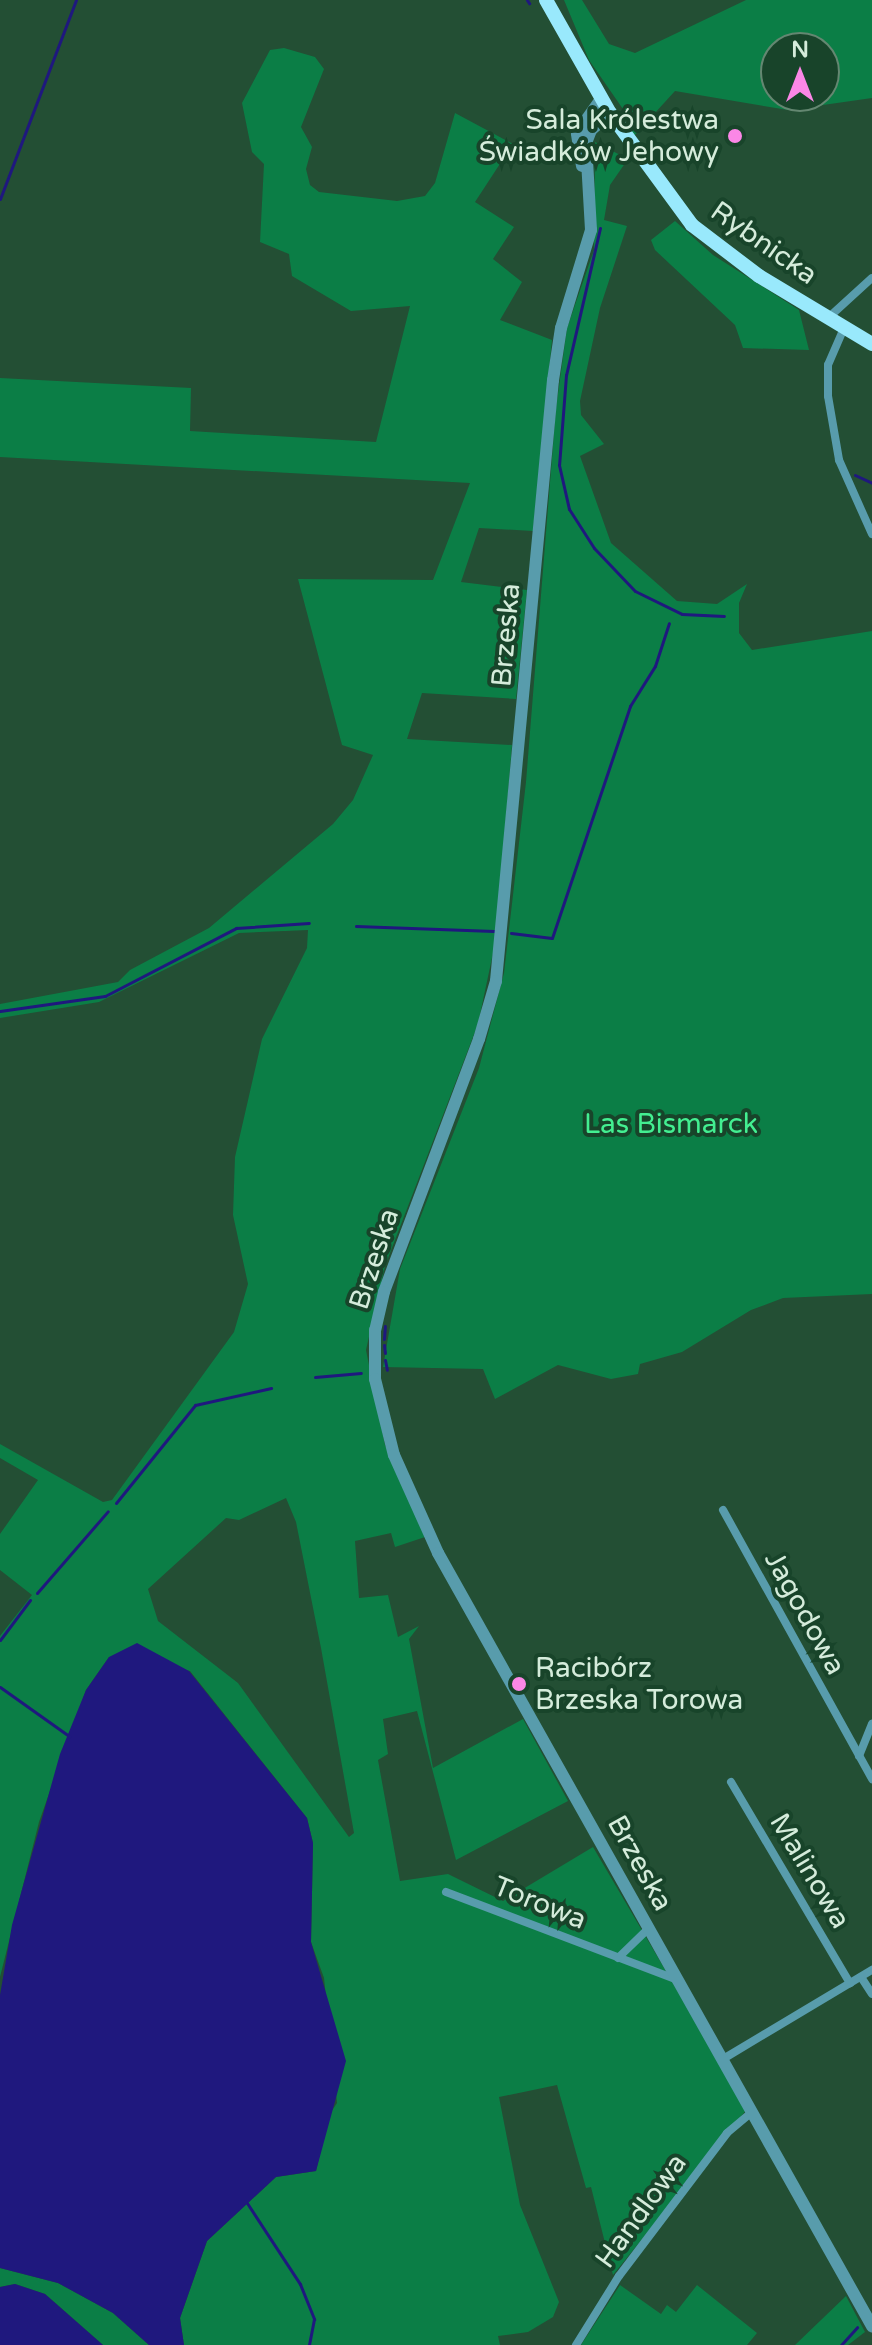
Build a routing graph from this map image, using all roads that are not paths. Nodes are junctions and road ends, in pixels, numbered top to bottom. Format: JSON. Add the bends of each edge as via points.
{"nodes":[{"id":1,"x":546,"y":0,"type":"edge"},
{"id":2,"x":601,"y":99,"type":"junction"},
{"id":3,"x":610,"y":113,"type":"junction"},
{"id":4,"x":584,"y":169,"type":"junction"},
{"id":5,"x":872,"y":278,"type":"edge"},
{"id":6,"x":828,"y":318,"type":"junction"},
{"id":7,"x":844,"y":328,"type":"junction"},
{"id":8,"x":872,"y":344,"type":"edge"},
{"id":9,"x":872,"y":534,"type":"edge"},
{"id":10,"x":723,"y":1510,"type":"dead end"},
{"id":11,"x":872,"y":1723,"type":"edge"},
{"id":12,"x":859,"y":1756,"type":"junction"},
{"id":13,"x":872,"y":1779,"type":"edge"},
{"id":14,"x":731,"y":1782,"type":"dead end"},
{"id":15,"x":446,"y":1892,"type":"dead end"},
{"id":16,"x":649,"y":1928,"type":"junction"},
{"id":17,"x":618,"y":1958,"type":"junction"},
{"id":18,"x":872,"y":1970,"type":"edge"},
{"id":19,"x":861,"y":1977,"type":"junction"},
{"id":20,"x":679,"y":1981,"type":"junction"},
{"id":21,"x":850,"y":1983,"type":"junction"},
{"id":22,"x":872,"y":1994,"type":"edge"},
{"id":23,"x":723,"y":2059,"type":"junction"},
{"id":24,"x":752,"y":2112,"type":"junction"},
{"id":25,"x":872,"y":2326,"type":"edge"},
{"id":26,"x":576,"y":2345,"type":"edge"}],
"edges":[{"from":1,"to":2,"type":"main road","name":"Rybnicka"},
{"from":2,"to":3,"type":"main road","name":"Rybnicka"},
{"from":2,"to":4,"type":"street","via":[[577,133]]},
{"from":3,"to":4,"type":"street","name":"Brzeska","via":[[589,133]]},
{"from":3,"to":6,"type":"main road","name":"Rybnicka","via":[[692,225],[759,276]]},
{"from":4,"to":16,"type":"street","name":"Brzeska","via":[[591,230],[561,328],[553,380],[496,981],[384,1292],[373,1358],[389,1440],[432,1539]]},
{"from":5,"to":6,"type":"street"},
{"from":6,"to":7,"type":"main road","name":"Rybnicka"},
{"from":7,"to":8,"type":"main road","name":"Rybnicka"},
{"from":7,"to":9,"type":"street","via":[[828,365],[828,396],[839,460]]},
{"from":10,"to":12,"type":"street","name":"Jagodowa"},
{"from":11,"to":12,"type":"street"},
{"from":12,"to":13,"type":"street","name":"Jagodowa"},
{"from":14,"to":21,"type":"street","name":"Malinowa"},
{"from":15,"to":17,"type":"street","name":"Torowa"},
{"from":16,"to":17,"type":"street"},
{"from":16,"to":20,"type":"street","name":"Brzeska"},
{"from":17,"to":20,"type":"street","name":"Torowa"},
{"from":18,"to":19,"type":"street"},
{"from":19,"to":21,"type":"street"},
{"from":19,"to":22,"type":"street"},
{"from":20,"to":23,"type":"street","name":"Brzeska"},
{"from":21,"to":23,"type":"street"},
{"from":23,"to":24,"type":"street","name":"Brzeska"},
{"from":24,"to":25,"type":"street","name":"Brzeska"},
{"from":24,"to":26,"type":"street","name":"Handlowa","via":[[727,2133],[619,2276]]}]}
